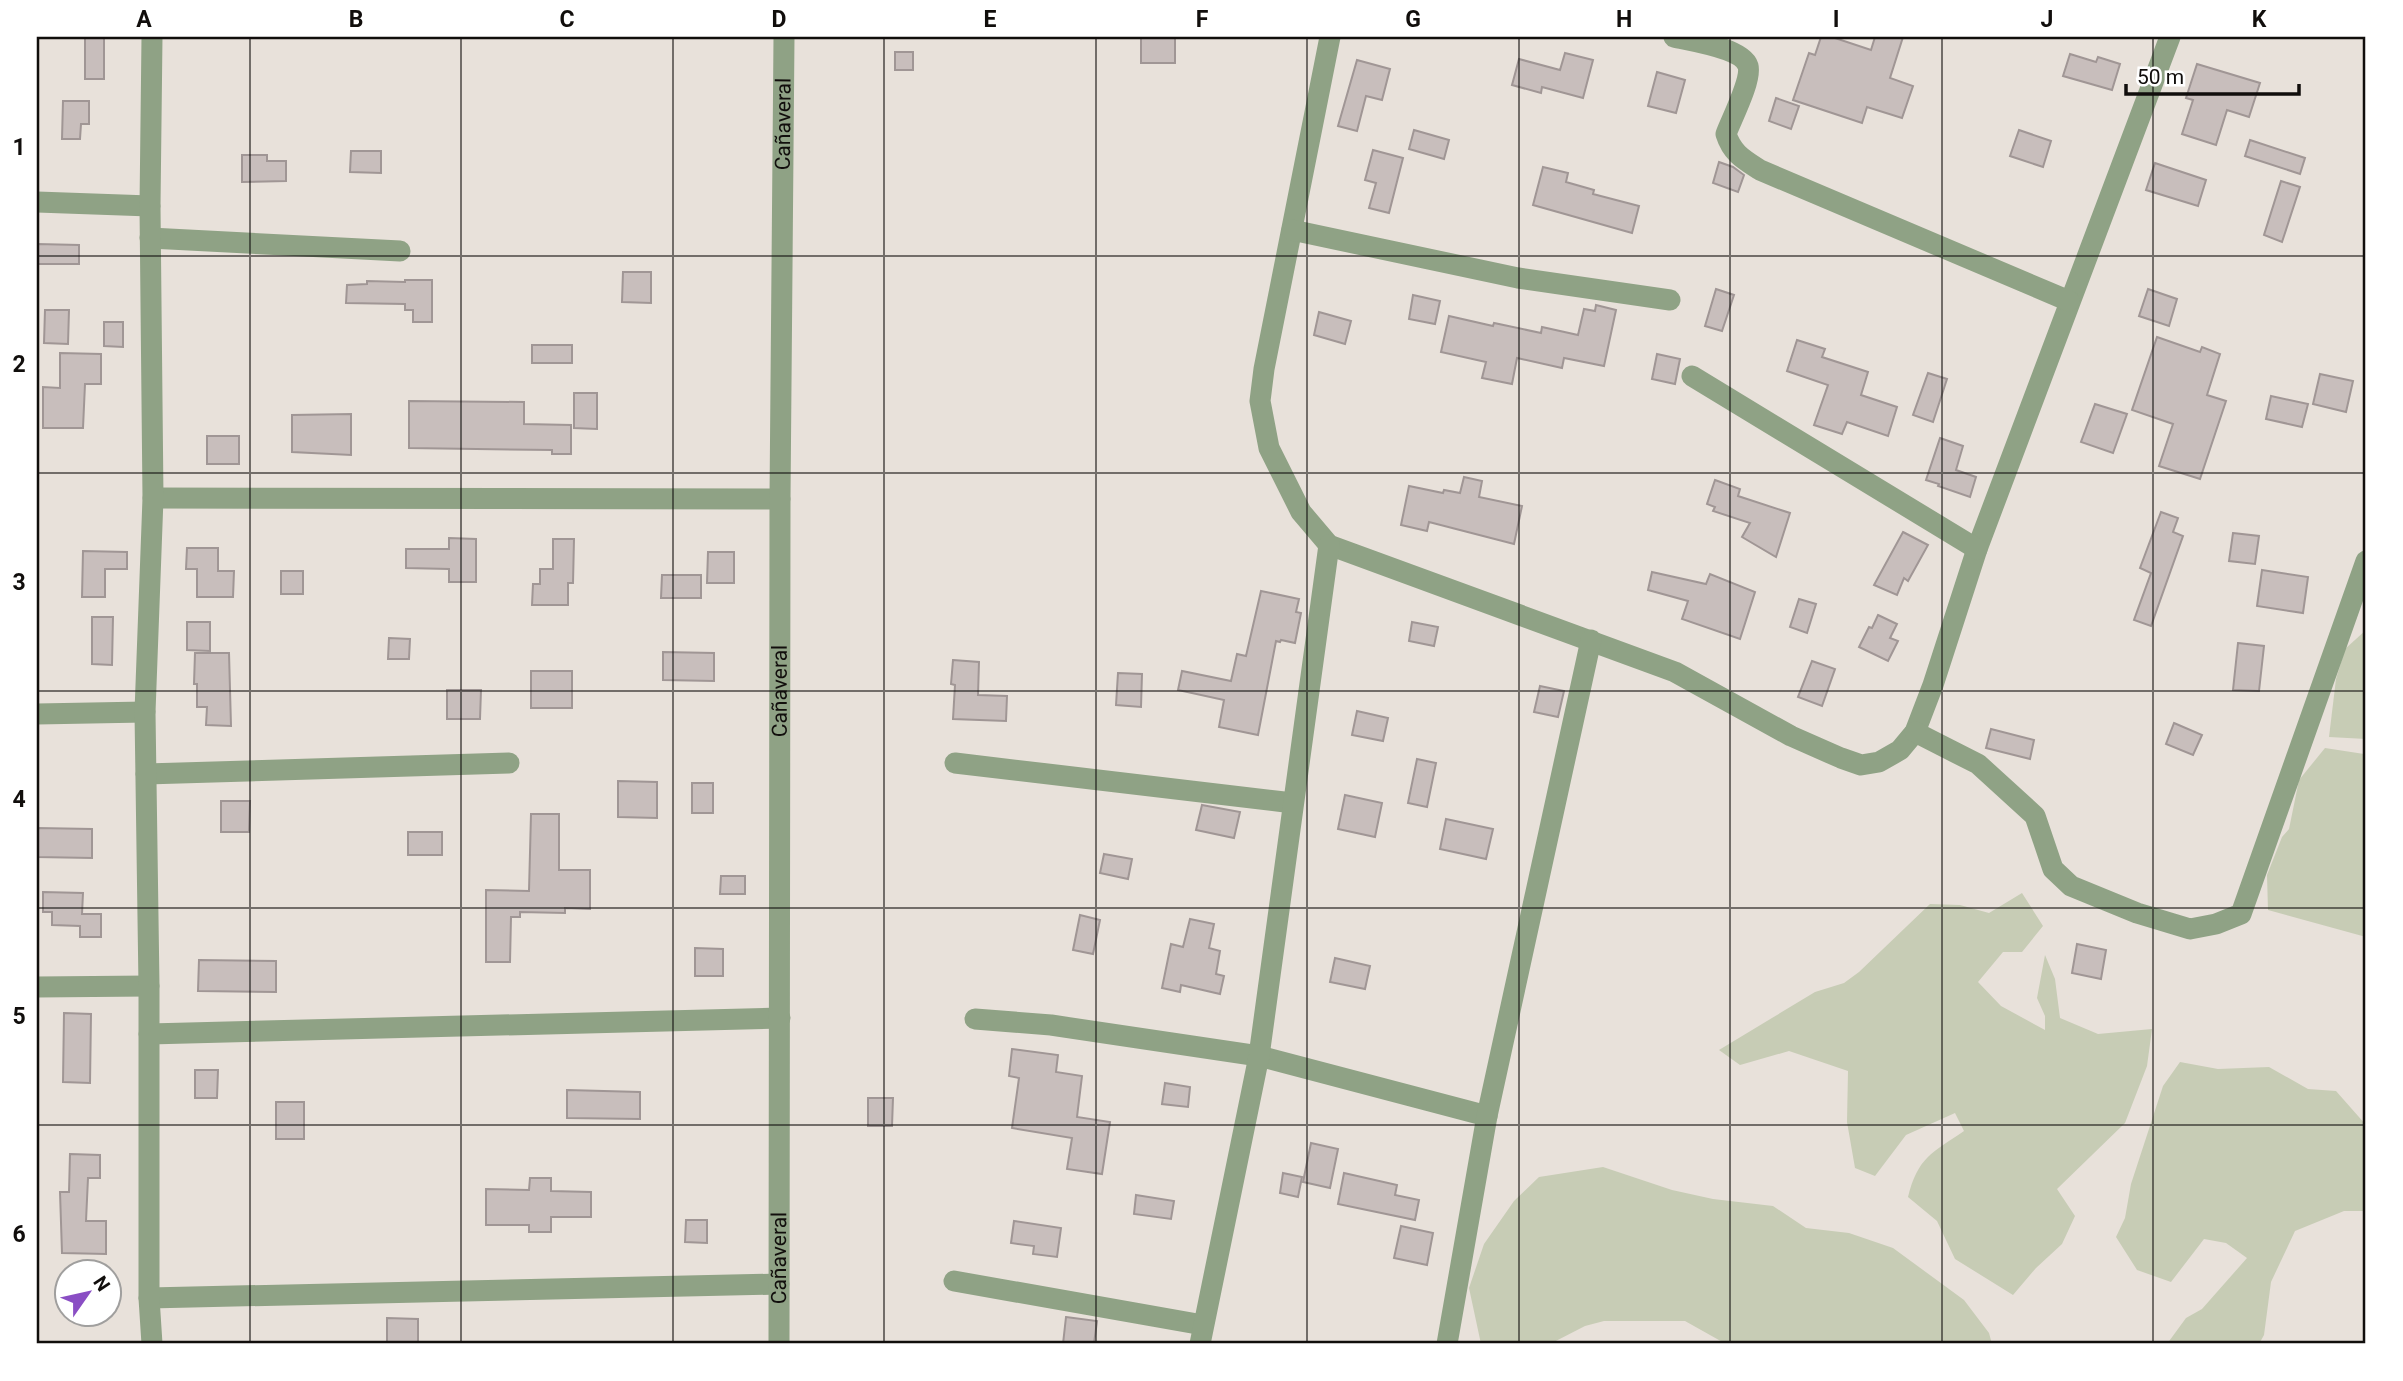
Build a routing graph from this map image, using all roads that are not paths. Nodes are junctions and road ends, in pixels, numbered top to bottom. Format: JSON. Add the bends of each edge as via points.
{"nodes":[{"id":1,"x":152,"y":37,"type":"edge"},
{"id":2,"x":784,"y":37,"type":"edge"},
{"id":3,"x":1330,"y":37,"type":"edge"},
{"id":4,"x":1674,"y":37,"type":"edge"},
{"id":5,"x":2170,"y":37,"type":"edge"},
{"id":6,"x":37,"y":202,"type":"edge"},
{"id":7,"x":150,"y":206,"type":"junction"},
{"id":8,"x":1292,"y":230,"type":"junction"},
{"id":9,"x":150,"y":238,"type":"junction"},
{"id":10,"x":400,"y":251,"type":"dead end"},
{"id":11,"x":1670,"y":300,"type":"dead end"},
{"id":12,"x":2070,"y":301,"type":"junction"},
{"id":13,"x":1692,"y":376,"type":"dead end"},
{"id":14,"x":153,"y":498,"type":"junction"},
{"id":15,"x":780,"y":499,"type":"junction"},
{"id":16,"x":1329,"y":545,"type":"junction"},
{"id":17,"x":1977,"y":549,"type":"junction"},
{"id":18,"x":2366,"y":561,"type":"edge"},
{"id":19,"x":1591,"y":640,"type":"junction"},
{"id":20,"x":145,"y":712,"type":"junction"},
{"id":21,"x":37,"y":714,"type":"edge"},
{"id":22,"x":1915,"y":732,"type":"junction"},
{"id":23,"x":509,"y":762,"type":"dead end"},
{"id":24,"x":955,"y":763,"type":"dead end"},
{"id":25,"x":146,"y":774,"type":"junction"},
{"id":26,"x":1293,"y":803,"type":"junction"},
{"id":27,"x":149,"y":986,"type":"junction"},
{"id":28,"x":37,"y":988,"type":"edge"},
{"id":29,"x":780,"y":1018,"type":"junction"},
{"id":30,"x":975,"y":1019,"type":"dead end"},
{"id":31,"x":149,"y":1034,"type":"junction"},
{"id":32,"x":1259,"y":1056,"type":"junction"},
{"id":33,"x":1487,"y":1116,"type":"junction"},
{"id":34,"x":954,"y":1280,"type":"dead end"},
{"id":35,"x":779,"y":1284,"type":"junction"},
{"id":36,"x":149,"y":1298,"type":"junction"},
{"id":37,"x":1202,"y":1335,"type":"edge"},
{"id":38,"x":152,"y":1344,"type":"edge"},
{"id":39,"x":779,"y":1344,"type":"edge"},
{"id":40,"x":1447,"y":1344,"type":"edge"}],
"edges":[{"from":1,"to":7,"type":"street"},
{"from":2,"to":15,"type":"street","name":"Cañaveral"},
{"from":3,"to":8,"type":"street"},
{"from":4,"to":12,"type":"street","via":[[1742,57],[1749,68],[1726,134],[1737,156],[1760,170]]},
{"from":5,"to":12,"type":"street"},
{"from":6,"to":7,"type":"street"},
{"from":7,"to":9,"type":"street"},
{"from":8,"to":11,"type":"street","via":[[1518,278]]},
{"from":8,"to":16,"type":"street","via":[[1260,401],[1269,448],[1301,512]]},
{"from":9,"to":10,"type":"street"},
{"from":9,"to":14,"type":"street"},
{"from":12,"to":17,"type":"street"},
{"from":13,"to":17,"type":"street"},
{"from":14,"to":15,"type":"street"},
{"from":14,"to":20,"type":"street"},
{"from":15,"to":29,"type":"street","name":"Cañaveral"},
{"from":16,"to":19,"type":"street"},
{"from":16,"to":26,"type":"street"},
{"from":17,"to":22,"type":"street"},
{"from":18,"to":22,"type":"street","via":[[2241,914],[2216,924],[2190,929],[2071,886],[2053,869],[2035,816],[1979,764]]},
{"from":19,"to":22,"type":"street","via":[[1675,672],[1791,736],[1861,765],[1879,762],[1900,750]]},
{"from":19,"to":33,"type":"street"},
{"from":20,"to":21,"type":"street"},
{"from":20,"to":25,"type":"street"},
{"from":23,"to":25,"type":"street"},
{"from":24,"to":26,"type":"street"},
{"from":25,"to":27,"type":"street"},
{"from":26,"to":32,"type":"street"},
{"from":27,"to":28,"type":"street"},
{"from":27,"to":31,"type":"street"},
{"from":29,"to":31,"type":"street"},
{"from":29,"to":35,"type":"street","name":"Cañaveral"},
{"from":30,"to":32,"type":"street","via":[[1051,1025]]},
{"from":31,"to":36,"type":"street"},
{"from":32,"to":33,"type":"street"},
{"from":32,"to":37,"type":"street"},
{"from":33,"to":40,"type":"street"},
{"from":34,"to":37,"type":"street"},
{"from":35,"to":36,"type":"street"},
{"from":35,"to":39,"type":"street","name":"Cañaveral"},
{"from":36,"to":38,"type":"street"}]}
